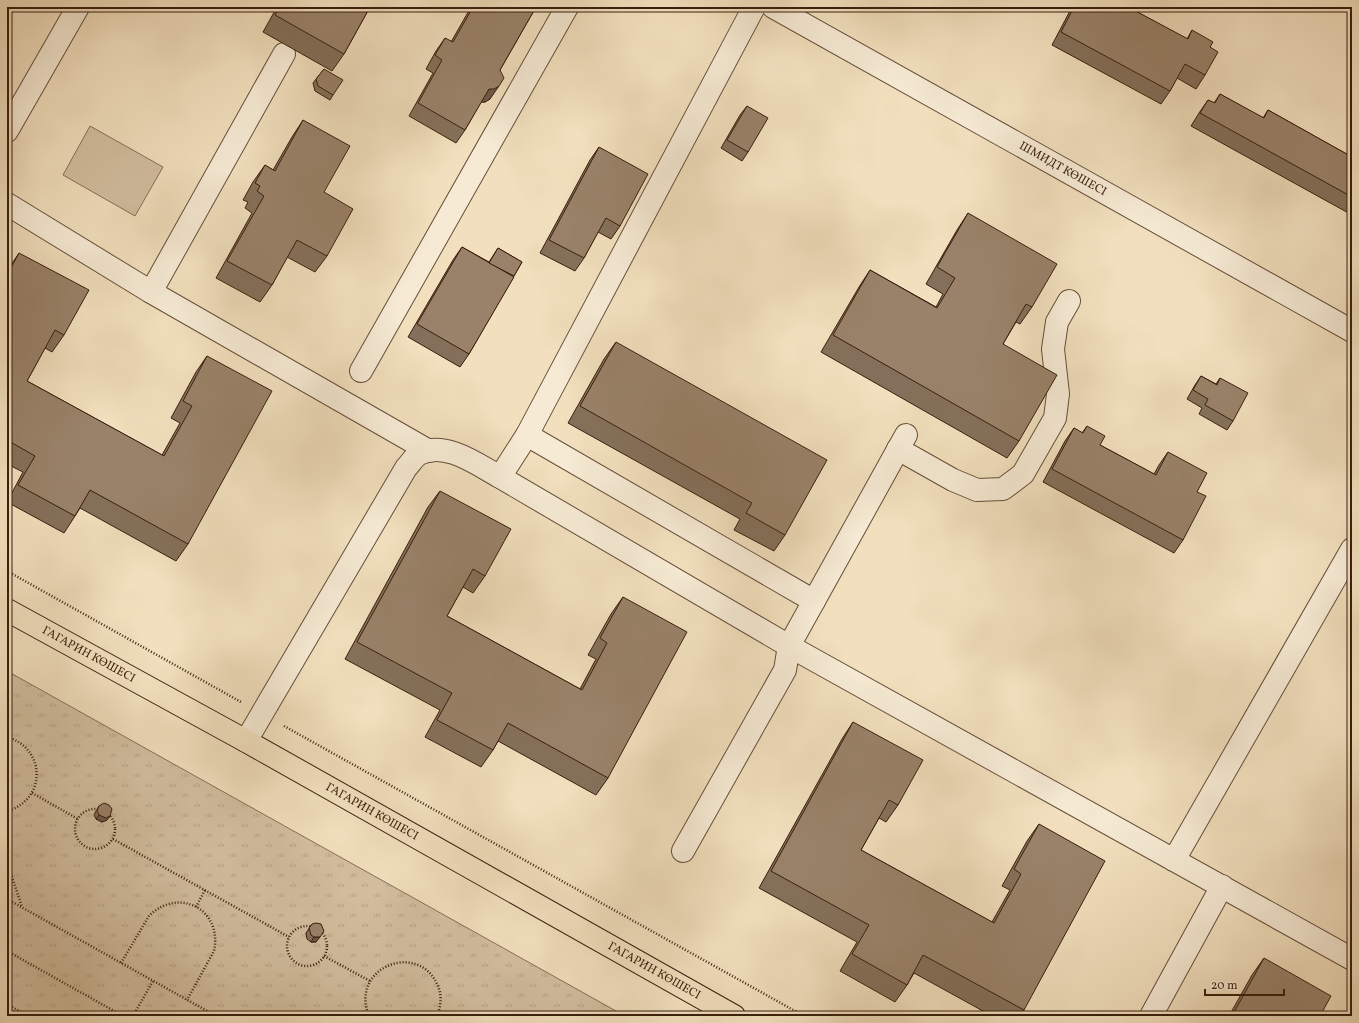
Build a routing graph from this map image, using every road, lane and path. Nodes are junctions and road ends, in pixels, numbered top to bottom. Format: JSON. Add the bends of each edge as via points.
{"nodes":[{"id":1,"x":78,"y":7,"type":"edge"},
{"id":2,"x":567,"y":7,"type":"edge"},
{"id":3,"x":754,"y":7,"type":"edge"},
{"id":4,"x":774,"y":7,"type":"edge"},
{"id":5,"x":284,"y":54,"type":"dead end"},
{"id":6,"x":7,"y":131,"type":"edge"},
{"id":7,"x":7,"y":204,"type":"edge"},
{"id":8,"x":151,"y":292,"type":"junction"},
{"id":9,"x":1069,"y":301,"type":"dead end"},
{"id":10,"x":1352,"y":331,"type":"edge"},
{"id":11,"x":361,"y":371,"type":"dead end"},
{"id":12,"x":527,"y":435,"type":"junction"},
{"id":13,"x":429,"y":451,"type":"junction"},
{"id":14,"x":500,"y":477,"type":"junction"},
{"id":15,"x":1352,"y":550,"type":"edge"},
{"id":16,"x":7,"y":571,"type":"edge"},
{"id":17,"x":814,"y":601,"type":"junction"},
{"id":18,"x":7,"y":610,"type":"edge"},
{"id":19,"x":790,"y":646,"type":"junction"},
{"id":20,"x":262,"y":714,"type":"junction"},
{"id":21,"x":7,"y":737,"type":"edge"},
{"id":22,"x":246,"y":741,"type":"junction"},
{"id":23,"x":32,"y":793,"type":"junction"},
{"id":24,"x":7,"y":811,"type":"edge"},
{"id":25,"x":78,"y":819,"type":"junction"},
{"id":26,"x":113,"y":839,"type":"junction"},
{"id":27,"x":683,"y":851,"type":"dead end"},
{"id":28,"x":1174,"y":860,"type":"junction"},
{"id":29,"x":7,"y":862,"type":"edge"},
{"id":30,"x":1222,"y":886,"type":"junction"},
{"id":31,"x":205,"y":890,"type":"junction"},
{"id":32,"x":7,"y":899,"type":"edge"},
{"id":33,"x":22,"y":907,"type":"junction"},
{"id":34,"x":196,"y":907,"type":"junction"},
{"id":35,"x":289,"y":937,"type":"junction"},
{"id":36,"x":7,"y":951,"type":"edge"},
{"id":37,"x":324,"y":956,"type":"junction"},
{"id":38,"x":1352,"y":959,"type":"edge"},
{"id":39,"x":121,"y":963,"type":"junction"},
{"id":40,"x":153,"y":981,"type":"junction"},
{"id":41,"x":370,"y":981,"type":"junction"},
{"id":42,"x":187,"y":1000,"type":"junction"},
{"id":43,"x":7,"y":1004,"type":"edge"},
{"id":44,"x":28,"y":1016,"type":"edge"},
{"id":45,"x":123,"y":1016,"type":"edge"},
{"id":46,"x":133,"y":1016,"type":"edge"},
{"id":47,"x":216,"y":1016,"type":"edge"},
{"id":48,"x":368,"y":1016,"type":"edge"},
{"id":49,"x":437,"y":1016,"type":"edge"},
{"id":50,"x":734,"y":1016,"type":"edge"},
{"id":51,"x":804,"y":1016,"type":"edge"},
{"id":52,"x":1151,"y":1016,"type":"edge"}],
"edges":[{"from":1,"to":6,"type":"street"},
{"from":2,"to":11,"type":"street"},
{"from":3,"to":12,"type":"street"},
{"from":4,"to":10,"type":"street","name":"ШМИДТ КӨШЕСІ"},
{"from":5,"to":8,"type":"street"},
{"from":7,"to":8,"type":"street"},
{"from":8,"to":13,"type":"street"},
{"from":9,"to":17,"type":"street","via":[[1057,322],[1053,349],[1058,394],[1055,418],[1023,474],[1003,489],[977,490],[953,480],[902,442]]},
{"from":12,"to":14,"type":"street"},
{"from":12,"to":17,"type":"street"},
{"from":13,"to":14,"type":"street","via":[[446,451],[461,456]]},
{"from":13,"to":20,"type":"street","via":[[418,454],[406,468]]},
{"from":14,"to":19,"type":"street"},
{"from":15,"to":28,"type":"street"},
{"from":16,"to":20,"type":"path"},
{"from":17,"to":19,"type":"street"},
{"from":18,"to":22,"type":"main road","name":"ГАГАРИН КӨШЕСІ"},
{"from":19,"to":27,"type":"street","via":[[785,670]]},
{"from":19,"to":28,"type":"street"},
{"from":20,"to":22,"type":"street"},
{"from":20,"to":51,"type":"path"},
{"from":21,"to":23,"type":"path","via":[[18,741],[33,758],[37,772]]},
{"from":22,"to":50,"type":"main road","name":"ГАГАРИН КӨШЕСІ"},
{"from":23,"to":24,"type":"path","via":[[22,805]]},
{"from":23,"to":25,"type":"path"},
{"from":25,"to":26,"type":"path","via":[[75,826],[76,834],[85,846],[101,848]]},
{"from":25,"to":26,"type":"path","via":[[90,809],[105,811],[115,823]]},
{"from":26,"to":31,"type":"path"},
{"from":28,"to":30,"type":"street"},
{"from":29,"to":33,"type":"path"},
{"from":30,"to":38,"type":"street"},
{"from":30,"to":52,"type":"street"},
{"from":31,"to":34,"type":"path"},
{"from":31,"to":35,"type":"path"},
{"from":32,"to":33,"type":"path"},
{"from":33,"to":39,"type":"path"},
{"from":34,"to":39,"type":"path","via":[[174,902],[154,910]]},
{"from":34,"to":42,"type":"path","via":[[211,923],[216,936],[214,951]]},
{"from":35,"to":37,"type":"path","via":[[288,952],[297,964],[312,966]]},
{"from":35,"to":37,"type":"path","via":[[294,930],[301,927],[309,926],[316,929],[326,941]]},
{"from":36,"to":45,"type":"path"},
{"from":37,"to":41,"type":"path"},
{"from":39,"to":40,"type":"path"},
{"from":40,"to":42,"type":"path"},
{"from":40,"to":46,"type":"path"},
{"from":41,"to":48,"type":"path","via":[[365,1002]]},
{"from":41,"to":49,"type":"path","via":[[380,970],[393,963],[408,962],[422,967],[433,977],[439,990],[440,1005]]},
{"from":42,"to":47,"type":"path"},
{"from":43,"to":44,"type":"path"}]}
